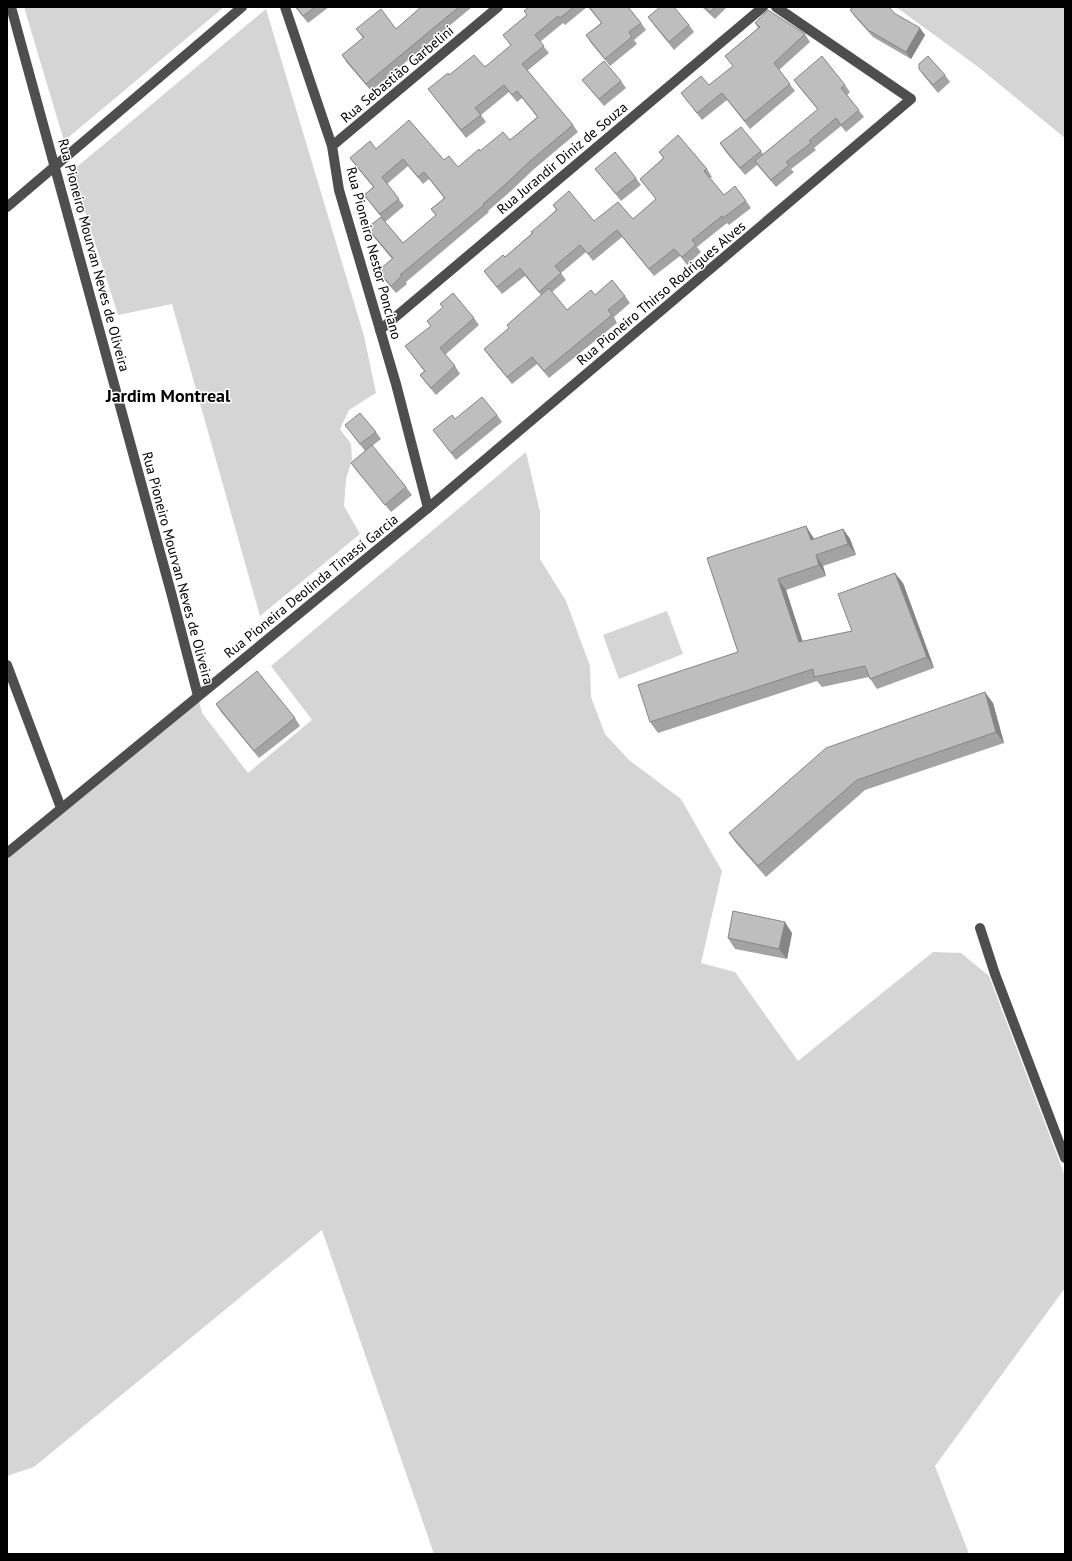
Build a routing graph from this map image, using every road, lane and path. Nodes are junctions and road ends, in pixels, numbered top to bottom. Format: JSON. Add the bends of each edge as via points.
{"nodes":[{"id":1,"x":11,"y":7,"type":"edge"},
{"id":2,"x":242,"y":7,"type":"edge"},
{"id":3,"x":285,"y":7,"type":"edge"},
{"id":4,"x":498,"y":7,"type":"edge"},
{"id":5,"x":763,"y":7,"type":"edge"},
{"id":6,"x":776,"y":7,"type":"edge"},
{"id":7,"x":332,"y":146,"type":"junction"},
{"id":8,"x":55,"y":166,"type":"junction"},
{"id":9,"x":7,"y":207,"type":"edge"},
{"id":10,"x":380,"y":330,"type":"junction"},
{"id":11,"x":428,"y":508,"type":"junction"},
{"id":12,"x":7,"y":665,"type":"edge"},
{"id":13,"x":198,"y":696,"type":"junction"},
{"id":14,"x":61,"y":808,"type":"junction"},
{"id":15,"x":7,"y":853,"type":"edge"},
{"id":16,"x":980,"y":928,"type":"dead end"},
{"id":17,"x":1065,"y":1158,"type":"edge"}],
"edges":[{"from":1,"to":8,"type":"street","name":"Rua Pioneiro Mourvan Neves de Oliveira"},
{"from":2,"to":8,"type":"street"},
{"from":3,"to":7,"type":"street","name":"Rua Pioneiro Nestor Ponciano"},
{"from":4,"to":7,"type":"street","name":"Rua Sebastião Garbelini"},
{"from":5,"to":10,"type":"street","name":"Rua Jurandir Diniz de Souza"},
{"from":6,"to":11,"type":"street","name":"Rua Pioneiro Thirso Rodrigues Alves","via":[[911,98]]},
{"from":7,"to":10,"type":"street","name":"Rua Pioneiro Nestor Ponciano","via":[[339,190]]},
{"from":8,"to":9,"type":"street"},
{"from":8,"to":13,"type":"street","name":"Rua Pioneiro Mourvan Neves de Oliveira"},
{"from":10,"to":11,"type":"street","name":"Rua Pioneiro Nestor Ponciano"},
{"from":11,"to":13,"type":"street","name":"Rua Pioneira Deolinda Tinassi Garcia"},
{"from":12,"to":14,"type":"street"},
{"from":13,"to":14,"type":"street","name":"Rua Pioneira Deolinda Tinassi Garcia"},
{"from":14,"to":15,"type":"street","name":"Rua Pioneira Deolinda Tinassi Garcia"},
{"from":16,"to":17,"type":"street"}]}
